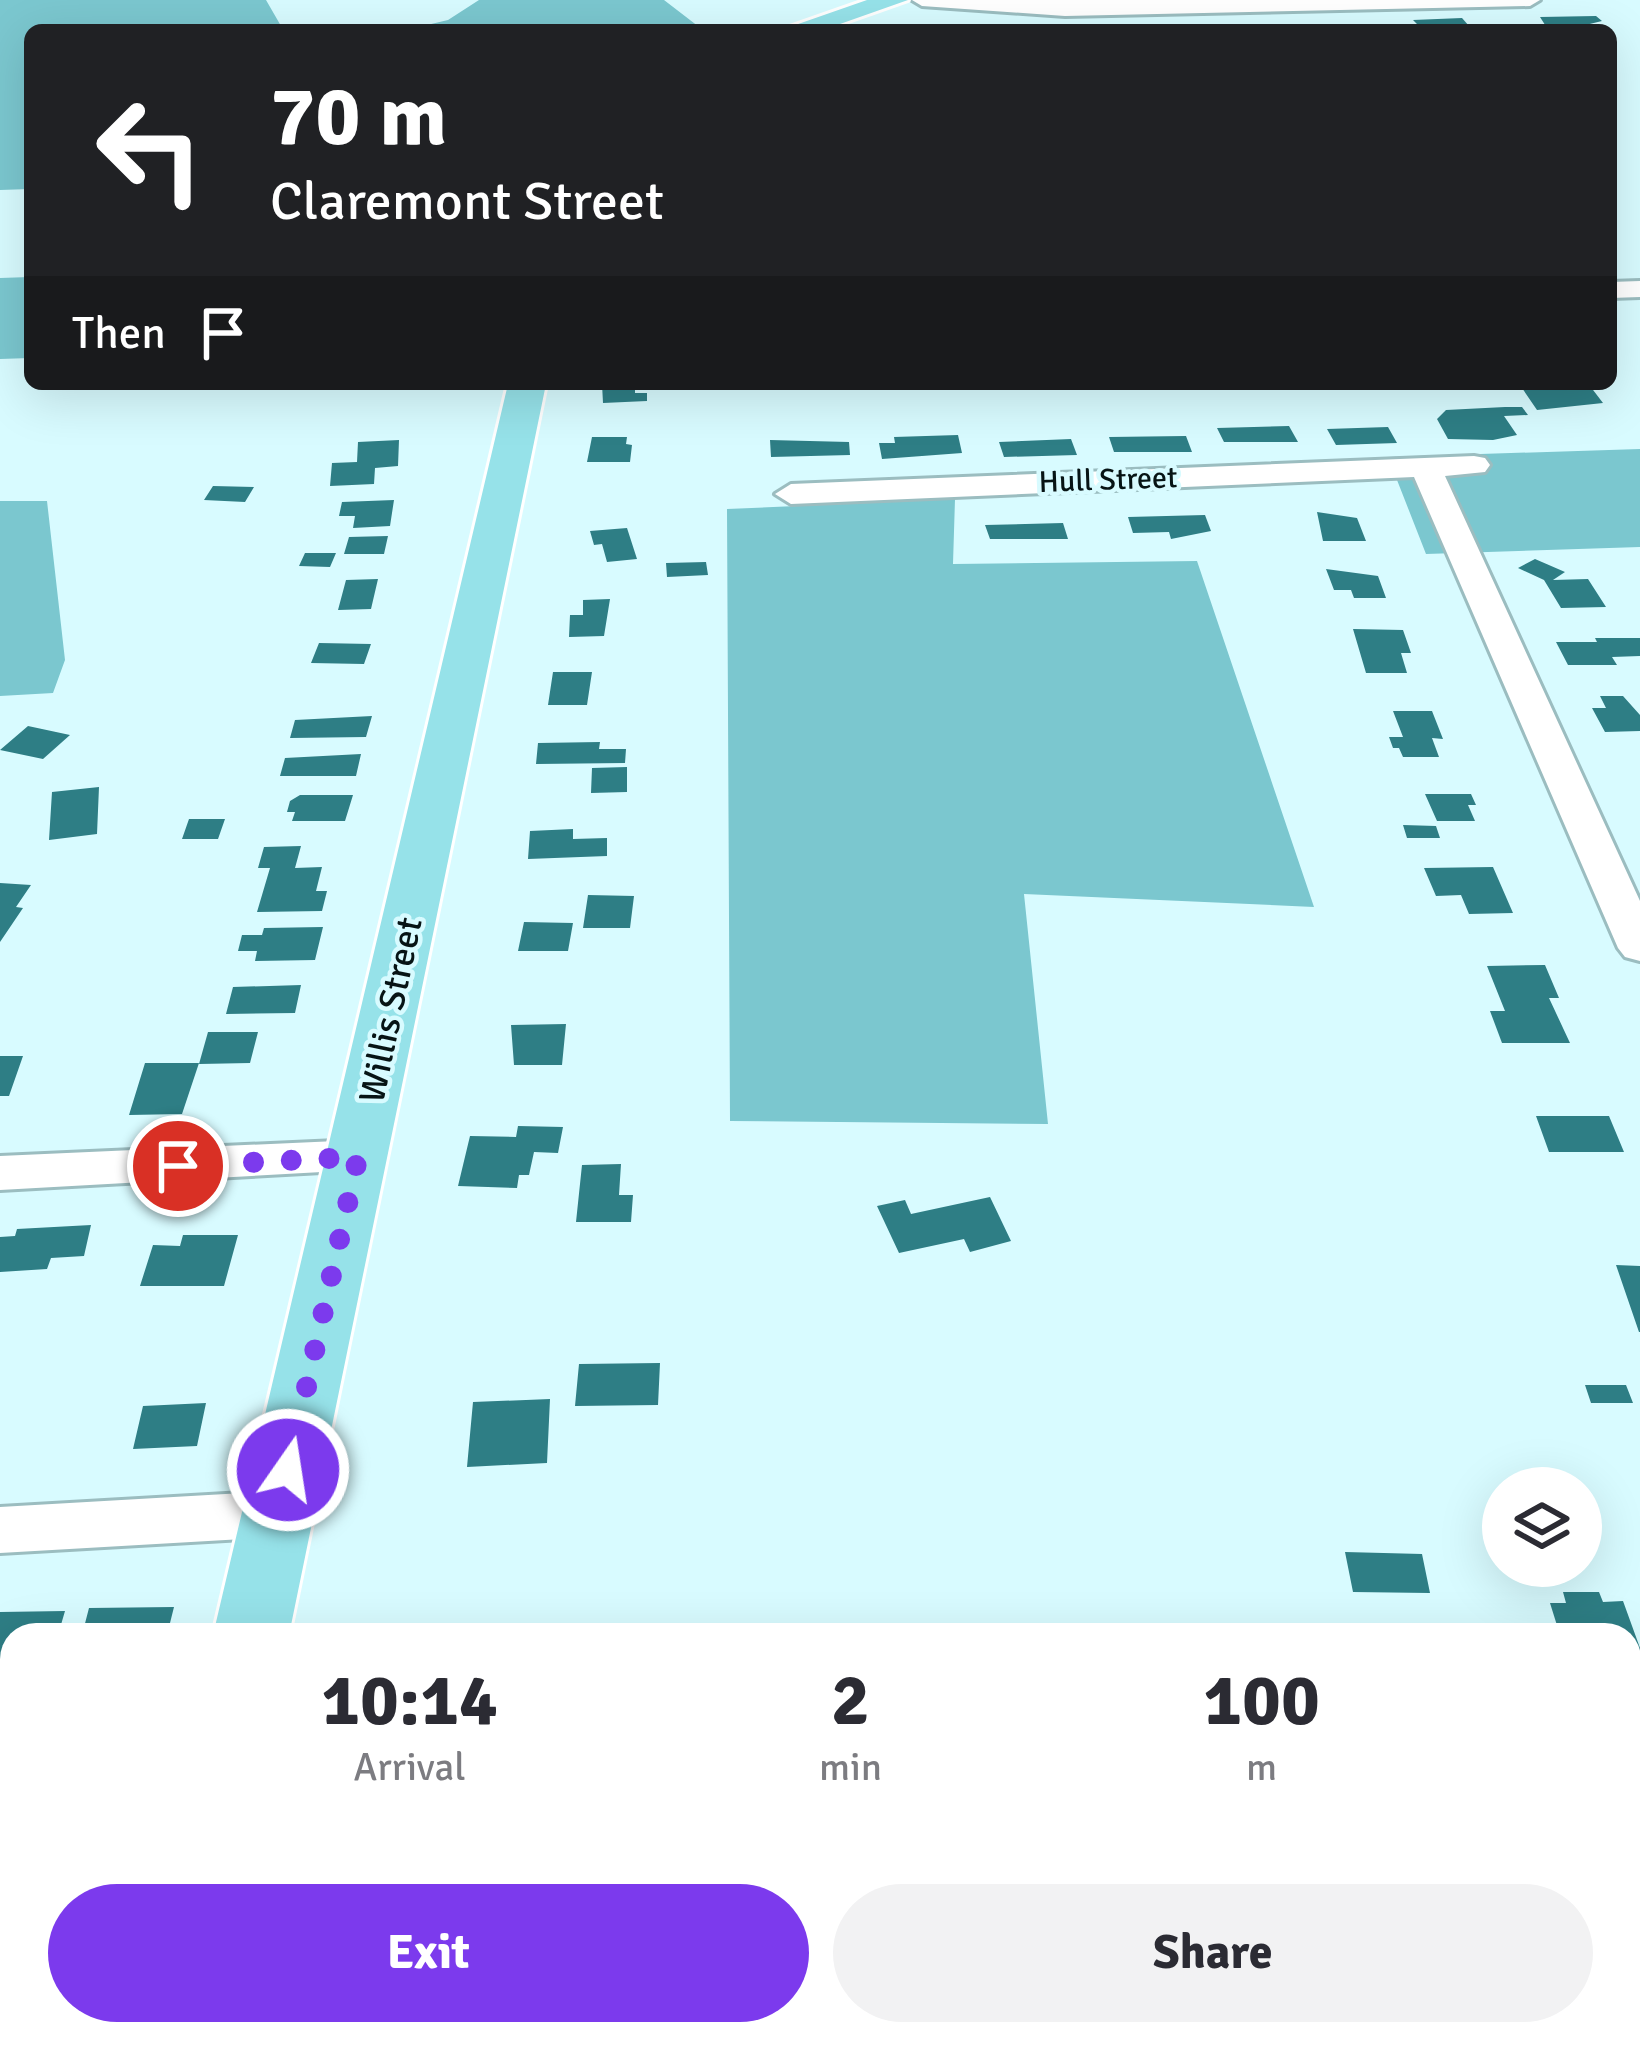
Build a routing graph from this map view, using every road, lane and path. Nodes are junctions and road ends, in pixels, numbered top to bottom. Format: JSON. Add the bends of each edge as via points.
{"nodes":[{"id":1,"x":895,"y":0,"type":"edge"},
{"id":2,"x":922,"y":0,"type":"edge"},
{"id":3,"x":1530,"y":0,"type":"edge"},
{"id":4,"x":814,"y":24,"type":"edge"},
{"id":5,"x":526,"y":390,"type":"edge"},
{"id":6,"x":1474,"y":465,"type":"dead end"},
{"id":7,"x":1425,"y":467,"type":"junction"},
{"id":8,"x":791,"y":494,"type":"dead end"},
{"id":9,"x":1640,"y":948,"type":"edge"},
{"id":10,"x":358,"y":1157,"type":"junction"},
{"id":11,"x":0,"y":1173,"type":"edge"},
{"id":12,"x":278,"y":1514,"type":"junction"},
{"id":13,"x":0,"y":1530,"type":"edge"},
{"id":14,"x":254,"y":1623,"type":"edge"}],
"edges":[{"from":1,"to":4,"type":"main road"},
{"from":2,"to":3,"type":"street","via":[[1065,10]]},
{"from":5,"to":10,"type":"main road","name":"Willis Street"},
{"from":6,"to":7,"type":"street","name":"Hull Street"},
{"from":7,"to":8,"type":"street","name":"Hull Street"},
{"from":7,"to":9,"type":"street"},
{"from":10,"to":11,"type":"street"},
{"from":10,"to":12,"type":"main road","name":"Willis Street"},
{"from":12,"to":13,"type":"street"},
{"from":12,"to":14,"type":"main road","name":"Willis Street"}]}
